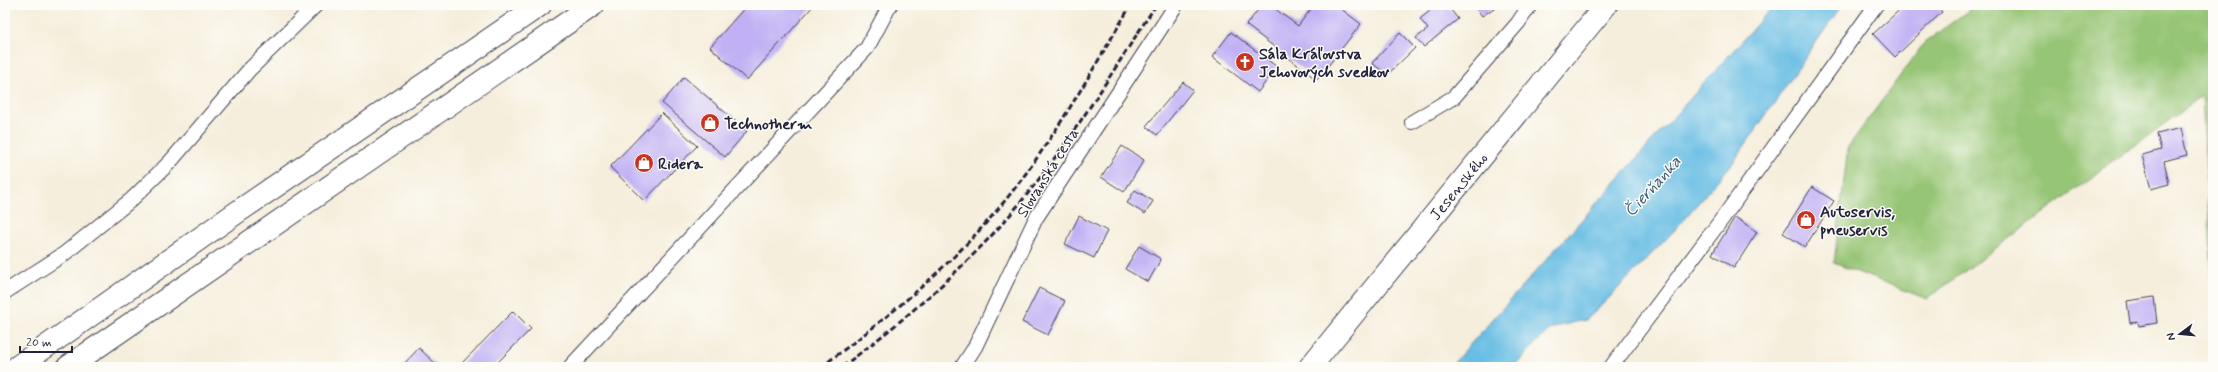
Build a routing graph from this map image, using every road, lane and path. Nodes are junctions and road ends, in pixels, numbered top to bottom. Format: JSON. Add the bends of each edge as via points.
{"nodes":[{"id":1,"x":316,"y":5,"type":"edge"},
{"id":2,"x":540,"y":5,"type":"edge"},
{"id":3,"x":593,"y":5,"type":"edge"},
{"id":4,"x":890,"y":5,"type":"edge"},
{"id":5,"x":1176,"y":5,"type":"edge"},
{"id":6,"x":1530,"y":5,"type":"edge"},
{"id":7,"x":1606,"y":5,"type":"edge"},
{"id":8,"x":1876,"y":5,"type":"edge"},
{"id":9,"x":1412,"y":122,"type":"dead end"},
{"id":10,"x":5,"y":292,"type":"edge"},
{"id":11,"x":17,"y":367,"type":"edge"},
{"id":12,"x":68,"y":367,"type":"edge"},
{"id":13,"x":570,"y":367,"type":"edge"},
{"id":14,"x":962,"y":367,"type":"edge"},
{"id":15,"x":1310,"y":367,"type":"edge"},
{"id":16,"x":1611,"y":367,"type":"edge"}],
"edges":[{"from":1,"to":10,"type":"street","via":[[249,70],[170,162],[131,200],[64,254]]},
{"from":2,"to":11,"type":"main road","via":[[217,226]]},
{"from":3,"to":12,"type":"main road"},
{"from":4,"to":13,"type":"street","via":[[867,48]]},
{"from":5,"to":14,"type":"street","name":"Slovanská cesta","via":[[1036,218],[976,347]]},
{"from":6,"to":9,"type":"street","via":[[1454,97]]},
{"from":7,"to":15,"type":"main road","name":"Jesenského"},
{"from":8,"to":16,"type":"street"}]}
